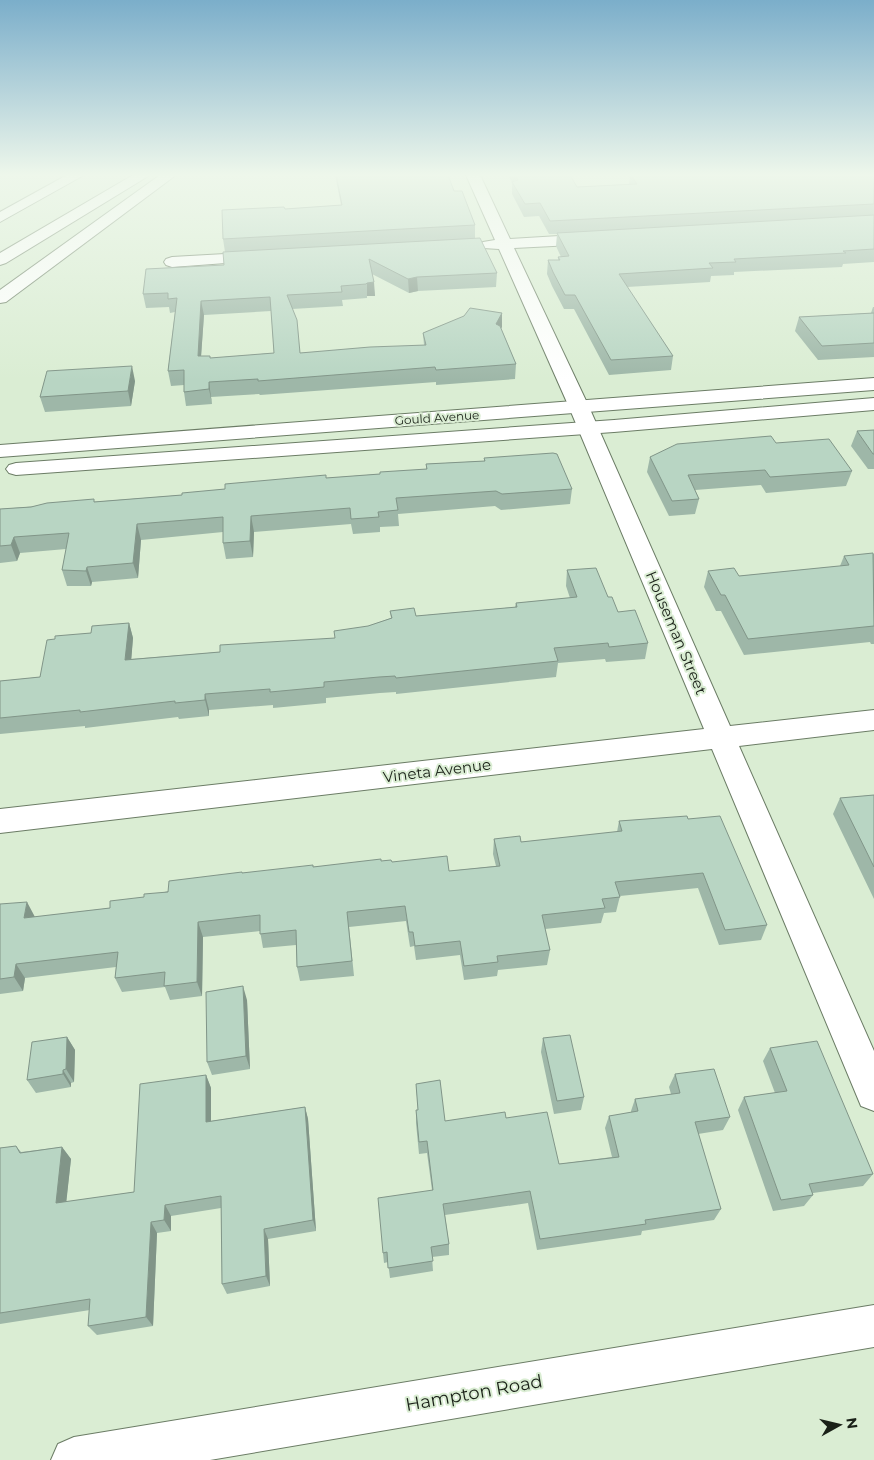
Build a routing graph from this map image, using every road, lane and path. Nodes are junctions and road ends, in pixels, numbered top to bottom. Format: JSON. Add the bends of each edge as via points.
{"nodes":[{"id":1,"x":28,"y":243,"type":"edge"},
{"id":2,"x":75,"y":243,"type":"edge"},
{"id":3,"x":519,"y":243,"type":"edge"},
{"id":4,"x":504,"y":244,"type":"junction"},
{"id":5,"x":474,"y":246,"type":"edge"},
{"id":6,"x":279,"y":256,"type":"edge"},
{"id":7,"x":0,"y":260,"type":"edge"},
{"id":8,"x":172,"y":262,"type":"dead end"},
{"id":9,"x":0,"y":298,"type":"edge"},
{"id":10,"x":874,"y":384,"type":"edge"},
{"id":11,"x":874,"y":404,"type":"edge"},
{"id":12,"x":584,"y":418,"type":"junction"},
{"id":13,"x":0,"y":451,"type":"edge"},
{"id":14,"x":0,"y":470,"type":"edge"},
{"id":15,"x":874,"y":720,"type":"edge"},
{"id":16,"x":721,"y":738,"type":"junction"},
{"id":17,"x":0,"y":821,"type":"edge"},
{"id":18,"x":874,"y":1093,"type":"edge"},
{"id":19,"x":874,"y":1326,"type":"edge"},
{"id":20,"x":74,"y":1460,"type":"edge"}],
"edges":[{"from":1,"to":7,"type":"main road"},
{"from":2,"to":9,"type":"main road"},
{"from":3,"to":4,"type":"main road"},
{"from":4,"to":5,"type":"main road"},
{"from":4,"to":12,"type":"main road","name":"Houseman Street"},
{"from":6,"to":8,"type":"main road"},
{"from":10,"to":12,"type":"main road","name":"Gould Avenue"},
{"from":11,"to":12,"type":"main road","name":"Gould Avenue"},
{"from":12,"to":13,"type":"main road","name":"Gould Avenue"},
{"from":12,"to":14,"type":"main road","name":"Gould Avenue"},
{"from":12,"to":16,"type":"main road","name":"Houseman Street"},
{"from":15,"to":16,"type":"main road","name":"Vineta Avenue"},
{"from":16,"to":17,"type":"main road","name":"Vineta Avenue"},
{"from":16,"to":18,"type":"main road","name":"Houseman Street"},
{"from":19,"to":20,"type":"main road","name":"Hampton Road"}]}
